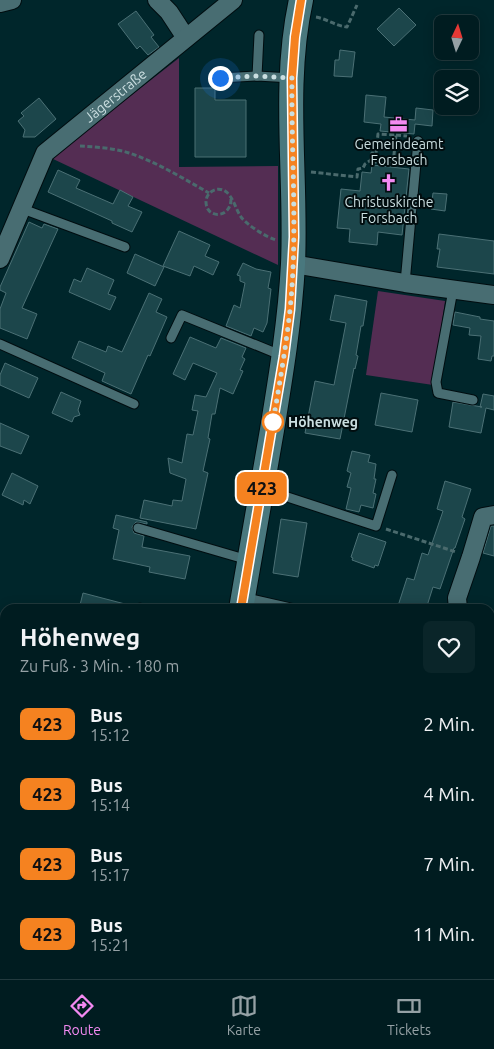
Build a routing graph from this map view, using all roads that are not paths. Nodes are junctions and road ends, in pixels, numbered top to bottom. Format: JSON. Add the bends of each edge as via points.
{"nodes":[{"id":1,"x":12,"y":0,"type":"edge"},
{"id":2,"x":157,"y":0,"type":"edge"},
{"id":3,"x":232,"y":0,"type":"edge"},
{"id":4,"x":0,"y":3,"type":"edge"},
{"id":5,"x":300,"y":7,"type":"edge"},
{"id":6,"x":259,"y":35,"type":"dead end"},
{"id":7,"x":186,"y":38,"type":"junction"},
{"id":8,"x":257,"y":76,"type":"junction"},
{"id":9,"x":220,"y":78,"type":"dead end"},
{"id":10,"x":292,"y":78,"type":"junction"},
{"id":11,"x":418,"y":141,"type":"dead end"},
{"id":12,"x":20,"y":208,"type":"junction"},
{"id":13,"x":125,"y":247,"type":"dead end"},
{"id":14,"x":0,"y":259,"type":"edge"},
{"id":15,"x":293,"y":264,"type":"junction"},
{"id":16,"x":405,"y":283,"type":"junction"},
{"id":17,"x":453,"y":290,"type":"junction"},
{"id":18,"x":494,"y":295,"type":"edge"},
{"id":19,"x":171,"y":338,"type":"dead end"},
{"id":20,"x":0,"y":344,"type":"edge"},
{"id":21,"x":284,"y":356,"type":"junction"},
{"id":22,"x":473,"y":400,"type":"dead end"},
{"id":23,"x":134,"y":404,"type":"dead end"},
{"id":24,"x":392,"y":474,"type":"dead end"},
{"id":25,"x":262,"y":488,"type":"junction"},
{"id":26,"x":494,"y":515,"type":"edge"},
{"id":27,"x":138,"y":528,"type":"dead end"},
{"id":28,"x":249,"y":561,"type":"junction"},
{"id":29,"x":242,"y":603,"type":"edge"},
{"id":30,"x":458,"y":604,"type":"edge"}],
"edges":[{"from":1,"to":4,"type":"street"},
{"from":2,"to":7,"type":"street"},
{"from":3,"to":7,"type":"street","name":"Jägerstraße"},
{"from":5,"to":10,"type":"main road"},
{"from":6,"to":8,"type":"lane"},
{"from":7,"to":12,"type":"street","name":"Jägerstraße","via":[[45,153]]},
{"from":8,"to":9,"type":"lane"},
{"from":8,"to":10,"type":"lane"},
{"from":10,"to":15,"type":"main road"},
{"from":11,"to":16,"type":"lane"},
{"from":12,"to":13,"type":"lane"},
{"from":12,"to":14,"type":"street","name":"Jägerstraße"},
{"from":15,"to":16,"type":"street"},
{"from":15,"to":21,"type":"main road"},
{"from":16,"to":17,"type":"street"},
{"from":17,"to":18,"type":"street"},
{"from":17,"to":22,"type":"lane","via":[[436,382],[438,393]]},
{"from":19,"to":21,"type":"lane","via":[[182,315]]},
{"from":20,"to":23,"type":"lane"},
{"from":21,"to":25,"type":"main road"},
{"from":24,"to":25,"type":"lane","via":[[376,526]]},
{"from":25,"to":28,"type":"main road"},
{"from":26,"to":30,"type":"street","via":[[483,517]]},
{"from":27,"to":28,"type":"lane"},
{"from":28,"to":29,"type":"main road"}]}
